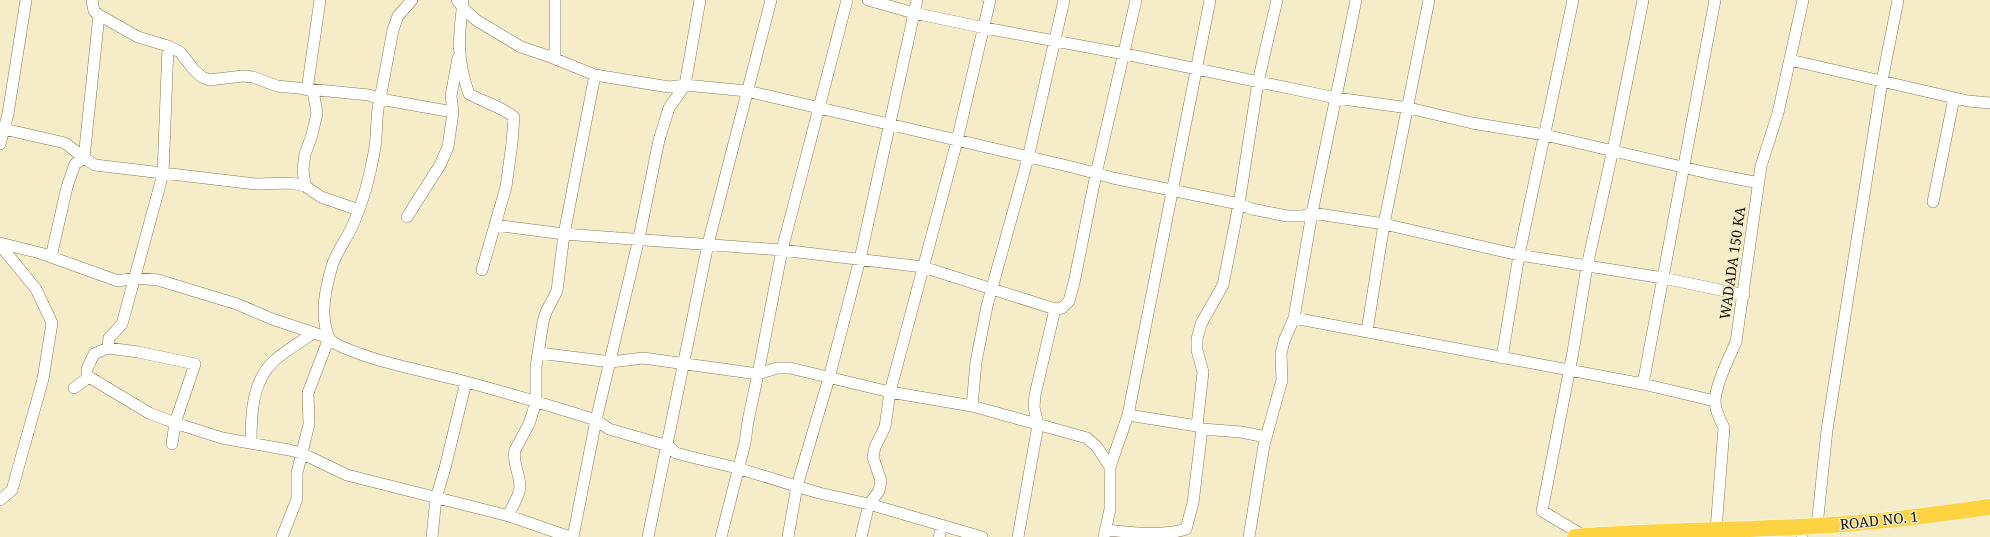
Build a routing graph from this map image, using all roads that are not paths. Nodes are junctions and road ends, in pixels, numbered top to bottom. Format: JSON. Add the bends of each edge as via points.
{"nodes":[{"id":1,"x":26,"y":0,"type":"edge"},
{"id":2,"x":92,"y":0,"type":"edge"},
{"id":3,"x":320,"y":0,"type":"edge"},
{"id":4,"x":412,"y":0,"type":"edge"},
{"id":5,"x":555,"y":0,"type":"edge"},
{"id":6,"x":700,"y":0,"type":"edge"},
{"id":7,"x":771,"y":0,"type":"edge"},
{"id":8,"x":847,"y":0,"type":"edge"},
{"id":9,"x":868,"y":0,"type":"edge"},
{"id":10,"x":917,"y":0,"type":"edge"},
{"id":11,"x":990,"y":0,"type":"edge"},
{"id":12,"x":1064,"y":0,"type":"edge"},
{"id":13,"x":1136,"y":0,"type":"edge"},
{"id":14,"x":1210,"y":0,"type":"edge"},
{"id":15,"x":1277,"y":0,"type":"edge"},
{"id":16,"x":1356,"y":0,"type":"edge"},
{"id":17,"x":1429,"y":0,"type":"edge"},
{"id":18,"x":1573,"y":0,"type":"edge"},
{"id":19,"x":1643,"y":0,"type":"edge"},
{"id":20,"x":1715,"y":0,"type":"edge"},
{"id":21,"x":1803,"y":0,"type":"edge"},
{"id":22,"x":1898,"y":0,"type":"edge"},
{"id":23,"x":461,"y":3,"type":"edge"},
{"id":24,"x":914,"y":13,"type":"junction"},
{"id":25,"x":100,"y":15,"type":"junction"},
{"id":26,"x":984,"y":28,"type":"junction"},
{"id":27,"x":1055,"y":41,"type":"junction"},
{"id":28,"x":168,"y":46,"type":"junction"},
{"id":29,"x":459,"y":51,"type":"junction"},
{"id":30,"x":1125,"y":54,"type":"junction"},
{"id":31,"x":554,"y":58,"type":"junction"},
{"id":32,"x":1790,"y":60,"type":"junction"},
{"id":33,"x":1196,"y":70,"type":"junction"},
{"id":34,"x":594,"y":75,"type":"junction"},
{"id":35,"x":1882,"y":81,"type":"junction"},
{"id":36,"x":1258,"y":82,"type":"junction"},
{"id":37,"x":685,"y":85,"type":"junction"},
{"id":38,"x":310,"y":91,"type":"junction"},
{"id":39,"x":747,"y":91,"type":"junction"},
{"id":40,"x":1336,"y":98,"type":"junction"},
{"id":41,"x":1954,"y":98,"type":"junction"},
{"id":42,"x":380,"y":99,"type":"junction"},
{"id":43,"x":1990,"y":103,"type":"edge"},
{"id":44,"x":820,"y":108,"type":"junction"},
{"id":45,"x":1409,"y":108,"type":"junction"},
{"id":46,"x":453,"y":112,"type":"junction"},
{"id":47,"x":889,"y":124,"type":"junction"},
{"id":48,"x":2,"y":129,"type":"edge"},
{"id":49,"x":1545,"y":135,"type":"junction"},
{"id":50,"x":957,"y":141,"type":"junction"},
{"id":51,"x":0,"y":144,"type":"edge"},
{"id":52,"x":1612,"y":151,"type":"junction"},
{"id":53,"x":84,"y":158,"type":"junction"},
{"id":54,"x":1028,"y":158,"type":"junction"},
{"id":55,"x":1683,"y":167,"type":"junction"},
{"id":56,"x":163,"y":174,"type":"junction"},
{"id":57,"x":1096,"y":174,"type":"junction"},
{"id":58,"x":1759,"y":183,"type":"junction"},
{"id":59,"x":305,"y":186,"type":"junction"},
{"id":60,"x":1171,"y":191,"type":"junction"},
{"id":61,"x":1933,"y":202,"type":"dead end"},
{"id":62,"x":1239,"y":204,"type":"junction"},
{"id":63,"x":359,"y":210,"type":"junction"},
{"id":64,"x":1312,"y":213,"type":"junction"},
{"id":65,"x":406,"y":216,"type":"dead end"},
{"id":66,"x":1384,"y":224,"type":"junction"},
{"id":67,"x":495,"y":225,"type":"junction"},
{"id":68,"x":564,"y":234,"type":"junction"},
{"id":69,"x":639,"y":238,"type":"junction"},
{"id":70,"x":0,"y":244,"type":"edge"},
{"id":71,"x":708,"y":244,"type":"junction"},
{"id":72,"x":782,"y":250,"type":"junction"},
{"id":73,"x":1519,"y":255,"type":"junction"},
{"id":74,"x":51,"y":257,"type":"junction"},
{"id":75,"x":860,"y":259,"type":"junction"},
{"id":76,"x":1587,"y":266,"type":"junction"},
{"id":77,"x":923,"y":267,"type":"junction"},
{"id":78,"x":482,"y":270,"type":"dead end"},
{"id":79,"x":135,"y":278,"type":"junction"},
{"id":80,"x":1663,"y":278,"type":"junction"},
{"id":81,"x":991,"y":289,"type":"junction"},
{"id":82,"x":1744,"y":295,"type":"junction"},
{"id":83,"x":1054,"y":309,"type":"junction"},
{"id":84,"x":1294,"y":318,"type":"junction"},
{"id":85,"x":1367,"y":330,"type":"junction"},
{"id":86,"x":313,"y":332,"type":"junction"},
{"id":87,"x":329,"y":338,"type":"junction"},
{"id":88,"x":108,"y":348,"type":"junction"},
{"id":89,"x":539,"y":353,"type":"junction"},
{"id":90,"x":1502,"y":358,"type":"junction"},
{"id":91,"x":611,"y":362,"type":"junction"},
{"id":92,"x":684,"y":363,"type":"junction"},
{"id":93,"x":1569,"y":371,"type":"junction"},
{"id":94,"x":758,"y":374,"type":"junction"},
{"id":95,"x":87,"y":378,"type":"junction"},
{"id":96,"x":829,"y":378,"type":"junction"},
{"id":97,"x":466,"y":382,"type":"junction"},
{"id":98,"x":1643,"y":384,"type":"junction"},
{"id":99,"x":74,"y":388,"type":"dead end"},
{"id":100,"x":890,"y":392,"type":"junction"},
{"id":101,"x":1716,"y":401,"type":"junction"},
{"id":102,"x":536,"y":402,"type":"junction"},
{"id":103,"x":972,"y":406,"type":"junction"},
{"id":104,"x":1128,"y":415,"type":"junction"},
{"id":105,"x":596,"y":420,"type":"junction"},
{"id":106,"x":175,"y":423,"type":"junction"},
{"id":107,"x":1038,"y":425,"type":"junction"},
{"id":108,"x":1200,"y":428,"type":"junction"},
{"id":109,"x":1266,"y":437,"type":"junction"},
{"id":110,"x":251,"y":442,"type":"junction"},
{"id":111,"x":172,"y":444,"type":"dead end"},
{"id":112,"x":668,"y":446,"type":"junction"},
{"id":113,"x":301,"y":453,"type":"junction"},
{"id":114,"x":1110,"y":467,"type":"junction"},
{"id":115,"x":737,"y":468,"type":"junction"},
{"id":116,"x":797,"y":486,"type":"junction"},
{"id":117,"x":436,"y":498,"type":"junction"},
{"id":118,"x":0,"y":500,"type":"edge"},
{"id":119,"x":869,"y":504,"type":"junction"},
{"id":120,"x":1990,"y":507,"type":"edge"},
{"id":121,"x":509,"y":516,"type":"junction"},
{"id":122,"x":942,"y":526,"type":"junction"},
{"id":123,"x":1716,"y":530,"type":"junction"},
{"id":124,"x":1807,"y":530,"type":"edge"},
{"id":125,"x":1105,"y":533,"type":"edge"},
{"id":126,"x":1164,"y":536,"type":"edge"},
{"id":127,"x":282,"y":537,"type":"edge"},
{"id":128,"x":432,"y":537,"type":"edge"},
{"id":129,"x":570,"y":537,"type":"edge"},
{"id":130,"x":573,"y":537,"type":"edge"},
{"id":131,"x":648,"y":537,"type":"edge"},
{"id":132,"x":721,"y":537,"type":"edge"},
{"id":133,"x":788,"y":537,"type":"edge"},
{"id":134,"x":861,"y":537,"type":"edge"},
{"id":135,"x":939,"y":537,"type":"edge"},
{"id":136,"x":982,"y":537,"type":"edge"},
{"id":137,"x":1018,"y":537,"type":"edge"},
{"id":138,"x":1249,"y":537,"type":"edge"},
{"id":139,"x":1580,"y":537,"type":"edge"}],
"edges":[{"from":1,"to":48,"type":"street","via":[[8,114]]},
{"from":2,"to":25,"type":"street","via":[[94,11]]},
{"from":3,"to":38,"type":"street"},
{"from":4,"to":42,"type":"street","via":[[398,16],[393,30]]},
{"from":5,"to":31,"type":"street"},
{"from":6,"to":37,"type":"street"},
{"from":7,"to":39,"type":"street"},
{"from":8,"to":44,"type":"street"},
{"from":9,"to":24,"type":"street"},
{"from":10,"to":24,"type":"street"},
{"from":11,"to":26,"type":"street"},
{"from":12,"to":27,"type":"street"},
{"from":13,"to":30,"type":"street"},
{"from":14,"to":33,"type":"street"},
{"from":15,"to":36,"type":"street"},
{"from":16,"to":40,"type":"street"},
{"from":17,"to":45,"type":"street"},
{"from":18,"to":49,"type":"street"},
{"from":19,"to":52,"type":"street"},
{"from":20,"to":55,"type":"street"},
{"from":21,"to":32,"type":"street","name":"WADADA 150 KA"},
{"from":22,"to":35,"type":"street"},
{"from":23,"to":29,"type":"street"},
{"from":23,"to":31,"type":"street","via":[[476,20],[521,48]]},
{"from":24,"to":26,"type":"street"},
{"from":24,"to":47,"type":"street"},
{"from":25,"to":28,"type":"street","via":[[138,37]]},
{"from":25,"to":53,"type":"street"},
{"from":26,"to":27,"type":"street"},
{"from":26,"to":50,"type":"street"},
{"from":27,"to":30,"type":"street"},
{"from":27,"to":54,"type":"street"},
{"from":28,"to":38,"type":"street","via":[[180,52],[202,77],[209,80],[253,77],[277,86]]},
{"from":28,"to":56,"type":"street"},
{"from":29,"to":46,"type":"street","via":[[451,96]]},
{"from":29,"to":67,"type":"street","via":[[470,94],[483,102],[503,108],[514,117],[506,187]]},
{"from":30,"to":33,"type":"street"},
{"from":30,"to":57,"type":"street"},
{"from":31,"to":34,"type":"street"},
{"from":32,"to":35,"type":"street"},
{"from":32,"to":58,"type":"street","name":"WADADA 150 KA","via":[[1778,113],[1761,166]]},
{"from":33,"to":36,"type":"street"},
{"from":33,"to":60,"type":"street"},
{"from":34,"to":37,"type":"street","via":[[670,87]]},
{"from":34,"to":68,"type":"street"},
{"from":35,"to":41,"type":"street"},
{"from":35,"to":124,"type":"street","via":[[1827,430]]},
{"from":36,"to":40,"type":"street"},
{"from":36,"to":62,"type":"street"},
{"from":37,"to":39,"type":"street"},
{"from":37,"to":69,"type":"street","via":[[664,118]]},
{"from":38,"to":42,"type":"street","via":[[369,95]]},
{"from":38,"to":59,"type":"street","via":[[317,113],[305,154]]},
{"from":39,"to":44,"type":"street"},
{"from":39,"to":71,"type":"street"},
{"from":40,"to":45,"type":"street"},
{"from":40,"to":64,"type":"street"},
{"from":41,"to":43,"type":"street"},
{"from":41,"to":61,"type":"street"},
{"from":42,"to":46,"type":"street"},
{"from":42,"to":63,"type":"street","via":[[374,153]]},
{"from":44,"to":47,"type":"street"},
{"from":44,"to":72,"type":"street"},
{"from":45,"to":49,"type":"street","via":[[1472,124]]},
{"from":45,"to":66,"type":"street"},
{"from":46,"to":65,"type":"street","via":[[448,147],[440,165]]},
{"from":47,"to":50,"type":"street"},
{"from":47,"to":75,"type":"street"},
{"from":48,"to":51,"type":"street"},
{"from":48,"to":53,"type":"street","via":[[65,143]]},
{"from":49,"to":52,"type":"street"},
{"from":49,"to":73,"type":"street"},
{"from":50,"to":54,"type":"street"},
{"from":50,"to":77,"type":"street"},
{"from":52,"to":55,"type":"street"},
{"from":52,"to":76,"type":"street"},
{"from":53,"to":56,"type":"street","via":[[95,165]]},
{"from":53,"to":74,"type":"street","via":[[75,164],[71,176]]},
{"from":54,"to":57,"type":"street"},
{"from":54,"to":81,"type":"street"},
{"from":55,"to":58,"type":"street"},
{"from":55,"to":80,"type":"street"},
{"from":56,"to":59,"type":"street","via":[[256,184],[291,183]]},
{"from":56,"to":79,"type":"street"},
{"from":57,"to":60,"type":"street"},
{"from":57,"to":83,"type":"street","via":[[1071,295],[1065,305]]},
{"from":58,"to":82,"type":"street","name":"WADADA 150 KA"},
{"from":59,"to":63,"type":"street","via":[[321,198]]},
{"from":60,"to":62,"type":"street"},
{"from":60,"to":104,"type":"street"},
{"from":62,"to":64,"type":"street","via":[[1287,216],[1304,216]]},
{"from":62,"to":108,"type":"street","via":[[1223,285],[1201,324],[1197,339],[1203,372]]},
{"from":63,"to":87,"type":"street","via":[[332,266],[324,312]]},
{"from":64,"to":66,"type":"street"},
{"from":64,"to":84,"type":"street"},
{"from":66,"to":73,"type":"street"},
{"from":66,"to":85,"type":"street"},
{"from":67,"to":68,"type":"street"},
{"from":67,"to":78,"type":"street"},
{"from":68,"to":69,"type":"street"},
{"from":68,"to":89,"type":"street","via":[[558,286],[543,322]]},
{"from":69,"to":71,"type":"street"},
{"from":69,"to":91,"type":"street"},
{"from":70,"to":74,"type":"street"},
{"from":70,"to":118,"type":"street","via":[[36,289],[52,323],[43,379],[12,490]]},
{"from":71,"to":72,"type":"street"},
{"from":71,"to":92,"type":"street"},
{"from":72,"to":75,"type":"street"},
{"from":72,"to":94,"type":"street"},
{"from":73,"to":76,"type":"street"},
{"from":73,"to":90,"type":"street"},
{"from":74,"to":79,"type":"street","via":[[118,281]]},
{"from":75,"to":77,"type":"street"},
{"from":75,"to":96,"type":"street"},
{"from":76,"to":80,"type":"street"},
{"from":76,"to":93,"type":"street"},
{"from":77,"to":81,"type":"street"},
{"from":77,"to":100,"type":"street"},
{"from":79,"to":86,"type":"street","via":[[158,280],[237,304]]},
{"from":79,"to":88,"type":"street","via":[[122,324],[110,338]]},
{"from":80,"to":82,"type":"street"},
{"from":80,"to":98,"type":"street"},
{"from":81,"to":83,"type":"street"},
{"from":81,"to":103,"type":"street","via":[[982,327]]},
{"from":82,"to":101,"type":"street","name":"WADADA 150 KA","via":[[1736,342],[1727,362]]},
{"from":83,"to":107,"type":"street","via":[[1035,395],[1034,407]]},
{"from":84,"to":85,"type":"street"},
{"from":84,"to":109,"type":"street","via":[[1284,341],[1281,354],[1282,380]]},
{"from":85,"to":90,"type":"street"},
{"from":86,"to":87,"type":"street"},
{"from":86,"to":110,"type":"street","via":[[274,360],[263,374],[253,405]]},
{"from":87,"to":97,"type":"street","via":[[339,346],[365,356]]},
{"from":87,"to":113,"type":"street","via":[[308,393],[309,424]]},
{"from":88,"to":95,"type":"street","via":[[94,354],[87,369]]},
{"from":88,"to":106,"type":"street","via":[[195,364]]},
{"from":89,"to":91,"type":"street"},
{"from":89,"to":102,"type":"street"},
{"from":90,"to":93,"type":"street"},
{"from":91,"to":92,"type":"street","via":[[643,358]]},
{"from":91,"to":105,"type":"street"},
{"from":92,"to":94,"type":"street"},
{"from":92,"to":112,"type":"street"},
{"from":93,"to":98,"type":"street"},
{"from":93,"to":139,"type":"street","via":[[1542,510]]},
{"from":94,"to":96,"type":"street","via":[[777,368],[790,368]]},
{"from":94,"to":115,"type":"street","via":[[745,443]]},
{"from":95,"to":99,"type":"street"},
{"from":95,"to":106,"type":"street","via":[[148,412]]},
{"from":96,"to":100,"type":"street"},
{"from":96,"to":116,"type":"street"},
{"from":97,"to":102,"type":"street"},
{"from":97,"to":117,"type":"street"},
{"from":98,"to":101,"type":"street"},
{"from":100,"to":103,"type":"street"},
{"from":100,"to":119,"type":"street","via":[[885,427],[873,457],[879,474],[879,491]]},
{"from":101,"to":123,"type":"street","name":"WADADA 150 KA","via":[[1717,413],[1724,428]]},
{"from":102,"to":105,"type":"street"},
{"from":102,"to":121,"type":"street","via":[[529,424],[513,456],[520,486]]},
{"from":103,"to":107,"type":"street"},
{"from":104,"to":108,"type":"street"},
{"from":104,"to":114,"type":"street"},
{"from":105,"to":112,"type":"street","via":[[609,429]]},
{"from":105,"to":130,"type":"street"},
{"from":106,"to":110,"type":"street","via":[[222,438]]},
{"from":106,"to":111,"type":"street"},
{"from":107,"to":114,"type":"street","via":[[1087,438],[1097,447]]},
{"from":107,"to":137,"type":"street"},
{"from":108,"to":109,"type":"street"},
{"from":108,"to":126,"type":"street","via":[[1190,520],[1186,529]]},
{"from":109,"to":138,"type":"street"},
{"from":110,"to":113,"type":"street"},
{"from":112,"to":115,"type":"street","via":[[691,457]]},
{"from":112,"to":131,"type":"street"},
{"from":113,"to":117,"type":"street","via":[[347,474]]},
{"from":113,"to":127,"type":"street","via":[[296,473],[297,499]]},
{"from":114,"to":125,"type":"street","via":[[1110,509]]},
{"from":115,"to":116,"type":"street"},
{"from":115,"to":132,"type":"street"},
{"from":116,"to":119,"type":"street"},
{"from":116,"to":133,"type":"street"},
{"from":117,"to":121,"type":"street"},
{"from":117,"to":128,"type":"street"},
{"from":119,"to":122,"type":"street"},
{"from":119,"to":134,"type":"street"},
{"from":120,"to":124,"type":"highway","name":"ROAD NO. 1"},
{"from":121,"to":129,"type":"street"},
{"from":122,"to":135,"type":"street"},
{"from":122,"to":136,"type":"street"},
{"from":123,"to":124,"type":"highway","name":"ROAD NO. 1"},
{"from":123,"to":139,"type":"highway","name":"ROAD NO. 1"},
{"from":125,"to":126,"type":"street"}]}
